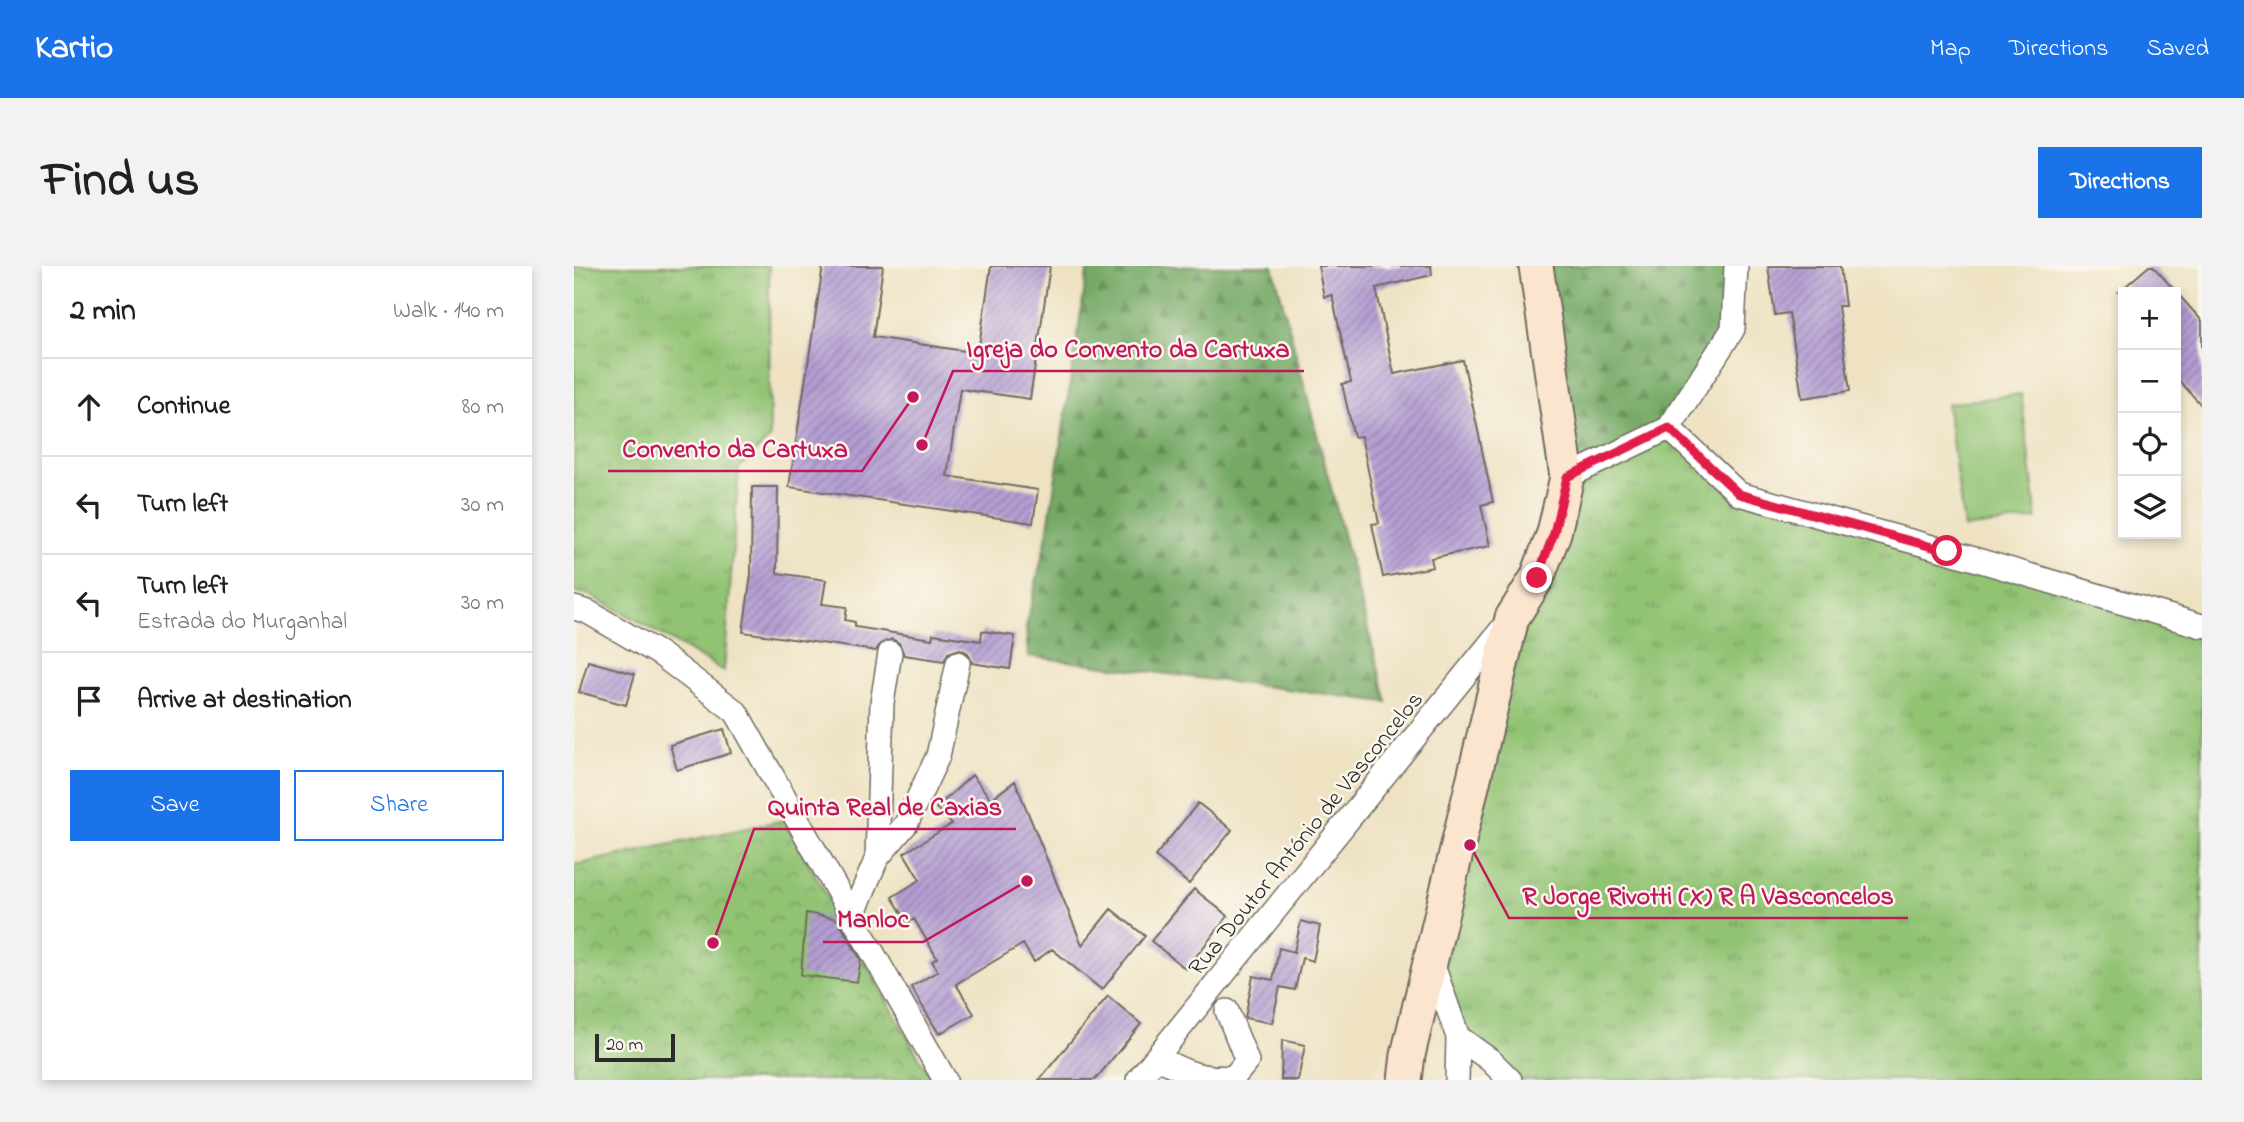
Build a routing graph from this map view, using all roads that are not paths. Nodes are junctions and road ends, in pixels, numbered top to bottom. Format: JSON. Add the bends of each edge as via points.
{"nodes":[{"id":1,"x":1536,"y":266,"type":"edge"},
{"id":2,"x":1736,"y":266,"type":"edge"},
{"id":3,"x":1669,"y":428,"type":"junction"},
{"id":4,"x":1567,"y":477,"type":"junction"},
{"id":5,"x":574,"y":608,"type":"edge"},
{"id":6,"x":1511,"y":618,"type":"junction"},
{"id":7,"x":2202,"y":625,"type":"edge"},
{"id":8,"x":890,"y":653,"type":"dead end"},
{"id":9,"x":958,"y":663,"type":"dead end"},
{"id":10,"x":877,"y":858,"type":"junction"},
{"id":11,"x":852,"y":917,"type":"junction"},
{"id":12,"x":1431,"y":960,"type":"junction"},
{"id":13,"x":1227,"y":1011,"type":"dead end"},
{"id":14,"x":1458,"y":1037,"type":"junction"},
{"id":15,"x":1157,"y":1057,"type":"junction"},
{"id":16,"x":944,"y":1080,"type":"edge"},
{"id":17,"x":1138,"y":1080,"type":"edge"},
{"id":18,"x":1405,"y":1080,"type":"edge"},
{"id":19,"x":1457,"y":1080,"type":"edge"},
{"id":20,"x":1510,"y":1080,"type":"edge"}],
"edges":[{"from":1,"to":4,"type":"street"},
{"from":2,"to":3,"type":"street","via":[[1733,329]]},
{"from":3,"to":4,"type":"street"},
{"from":3,"to":7,"type":"street","via":[[1739,494]]},
{"from":4,"to":6,"type":"street","via":[[1537,578]]},
{"from":5,"to":11,"type":"street","via":[[660,654],[736,712]]},
{"from":6,"to":12,"type":"street"},
{"from":6,"to":15,"type":"street","name":"Rua Doutor António de Vasconcelos"},
{"from":8,"to":10,"type":"street","via":[[882,703]]},
{"from":9,"to":10,"type":"street","via":[[938,756],[906,824]]},
{"from":10,"to":11,"type":"street"},
{"from":11,"to":16,"type":"street"},
{"from":12,"to":14,"type":"street"},
{"from":12,"to":18,"type":"street"},
{"from":13,"to":15,"type":"street","via":[[1247,1061],[1234,1077],[1217,1080],[1188,1074]]},
{"from":14,"to":19,"type":"street"},
{"from":14,"to":20,"type":"street"},
{"from":15,"to":17,"type":"street","name":"Rua Doutor António de Vasconcelos"}]}
